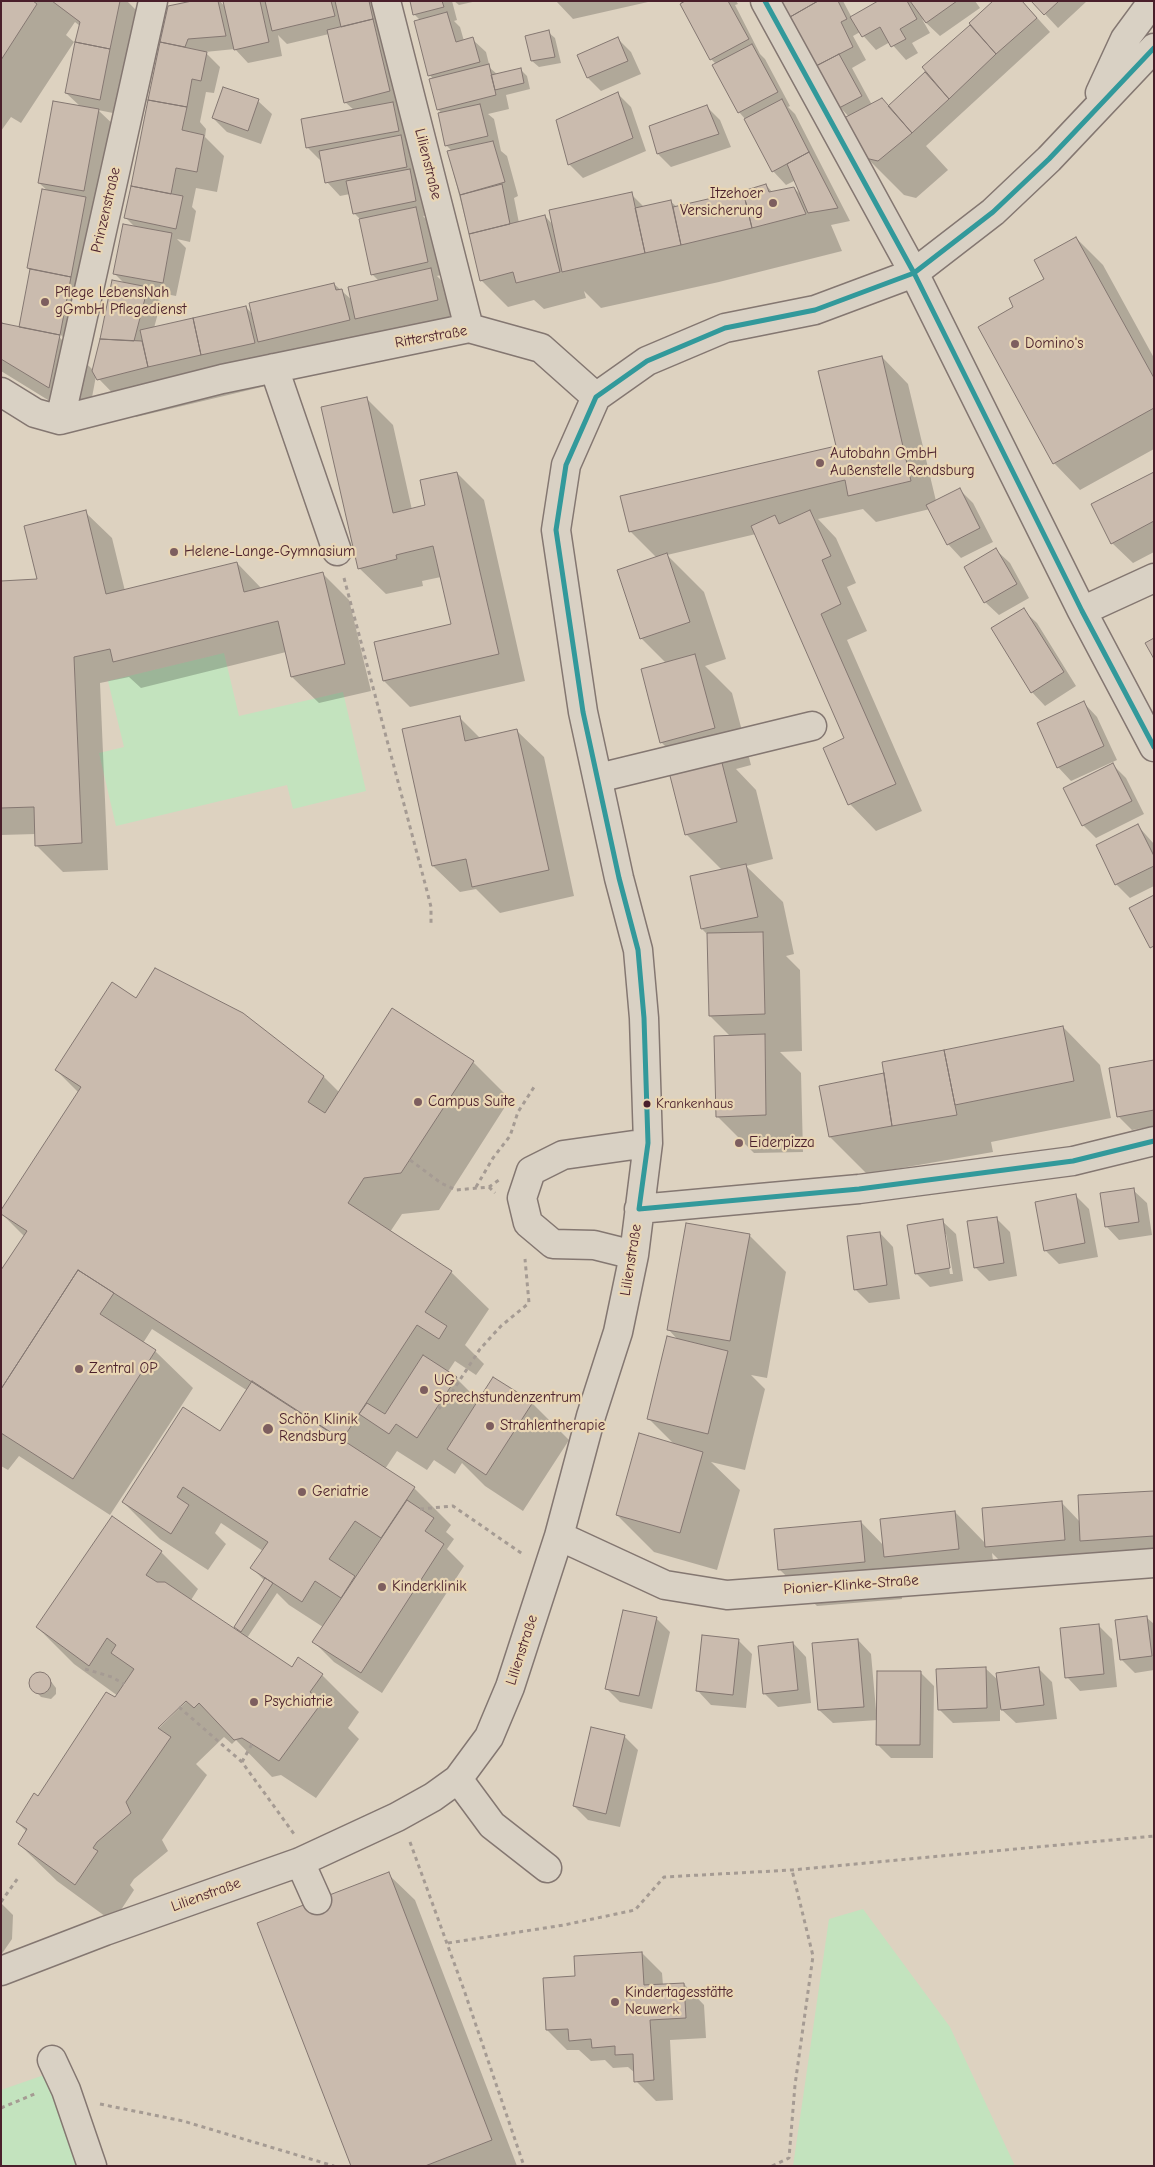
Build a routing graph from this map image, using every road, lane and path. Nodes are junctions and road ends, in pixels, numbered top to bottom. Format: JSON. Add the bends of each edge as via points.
{"nodes":[{"id":1,"x":153,"y":1,"type":"edge"},
{"id":2,"x":386,"y":1,"type":"edge"},
{"id":3,"x":765,"y":1,"type":"edge"},
{"id":4,"x":1153,"y":1,"type":"edge"},
{"id":5,"x":1154,"y":48,"type":"edge"},
{"id":6,"x":1090,"y":115,"type":"junction"},
{"id":7,"x":914,"y":273,"type":"junction"},
{"id":8,"x":469,"y":328,"type":"junction"},
{"id":9,"x":274,"y":368,"type":"junction"},
{"id":10,"x":1,"y":392,"type":"edge"},
{"id":11,"x":596,"y":397,"type":"junction"},
{"id":12,"x":60,"y":420,"type":"junction"},
{"id":13,"x":337,"y":551,"type":"joint"},
{"id":14,"x":1154,"y":578,"type":"edge"},
{"id":15,"x":1082,"y":611,"type":"junction"},
{"id":16,"x":812,"y":726,"type":"dead end"},
{"id":17,"x":1154,"y":747,"type":"edge"},
{"id":18,"x":598,"y":778,"type":"junction"},
{"id":19,"x":431,"y":923,"type":"dead end"},
{"id":20,"x":536,"y":1084,"type":"dead end"},
{"id":21,"x":1154,"y":1141,"type":"edge"},
{"id":22,"x":648,"y":1143,"type":"junction"},
{"id":23,"x":489,"y":1187,"type":"dead end"},
{"id":24,"x":476,"y":1188,"type":"dead end"},
{"id":25,"x":500,"y":1197,"type":"dead end"},
{"id":26,"x":639,"y":1209,"type":"junction"},
{"id":27,"x":523,"y":1250,"type":"dead end"},
{"id":28,"x":634,"y":1255,"type":"junction"},
{"id":29,"x":438,"y":1406,"type":"dead end"},
{"id":30,"x":420,"y":1509,"type":"dead end"},
{"id":31,"x":559,"y":1536,"type":"junction"},
{"id":32,"x":1154,"y":1563,"type":"edge"},
{"id":33,"x":547,"y":1571,"type":"junction"},
{"id":34,"x":84,"y":1669,"type":"dead end"},
{"id":35,"x":124,"y":1684,"type":"dead end"},
{"id":36,"x":179,"y":1707,"type":"dead end"},
{"id":37,"x":252,"y":1744,"type":"dead end"},
{"id":38,"x":242,"y":1762,"type":"junction"},
{"id":39,"x":458,"y":1779,"type":"junction"},
{"id":40,"x":397,"y":1817,"type":"junction"},
{"id":41,"x":1154,"y":1836,"type":"edge"},
{"id":42,"x":305,"y":1860,"type":"junction"},
{"id":43,"x":547,"y":1868,"type":"dead end"},
{"id":44,"x":792,"y":1870,"type":"junction"},
{"id":45,"x":18,"y":1878,"type":"dead end"},
{"id":46,"x":317,"y":1900,"type":"dead end"},
{"id":47,"x":1,"y":1902,"type":"edge"},
{"id":48,"x":448,"y":1943,"type":"junction"},
{"id":49,"x":1,"y":1971,"type":"edge"},
{"id":50,"x":52,"y":2060,"type":"dead end"},
{"id":51,"x":66,"y":2090,"type":"junction"},
{"id":52,"x":1,"y":2108,"type":"edge"},
{"id":53,"x":92,"y":2166,"type":"edge"},
{"id":54,"x":334,"y":2166,"type":"edge"},
{"id":55,"x":524,"y":2166,"type":"edge"},
{"id":56,"x":772,"y":2166,"type":"edge"}],
"edges":[{"from":1,"to":12,"type":"street","name":"Prinzenstraße"},
{"from":2,"to":8,"type":"street","name":"Lilienstraße"},
{"from":3,"to":7,"type":"street"},
{"from":4,"to":6,"type":"street","via":[[1125,39]]},
{"from":5,"to":6,"type":"street"},
{"from":6,"to":7,"type":"street","via":[[993,212]]},
{"from":7,"to":11,"type":"street","via":[[816,310],[725,328],[647,361]]},
{"from":7,"to":15,"type":"street"},
{"from":8,"to":9,"type":"street","name":"Ritterstraße"},
{"from":8,"to":11,"type":"street","name":"Ritterstraße","via":[[541,348]]},
{"from":9,"to":12,"type":"street","name":"Ritterstraße"},
{"from":9,"to":13,"type":"street"},
{"from":10,"to":12,"type":"street","via":[[35,413]]},
{"from":11,"to":18,"type":"street","name":"Lilienstraße","via":[[566,465],[556,530],[584,712]]},
{"from":13,"to":19,"type":"path","via":[[427,891]]},
{"from":14,"to":15,"type":"street"},
{"from":15,"to":17,"type":"street"},
{"from":16,"to":18,"type":"street"},
{"from":18,"to":22,"type":"street","name":"Lilienstraße","via":[[638,950]]},
{"from":20,"to":24,"type":"path","via":[[518,1112],[510,1136]]},
{"from":21,"to":26,"type":"street","via":[[1044,1165],[859,1189]]},
{"from":22,"to":26,"type":"street","name":"Lilienstraße"},
{"from":22,"to":28,"type":"street","via":[[563,1155],[531,1171],[522,1198],[528,1223],[553,1244],[594,1245]]},
{"from":23,"to":25,"type":"path"},
{"from":26,"to":28,"type":"street","name":"Lilienstraße"},
{"from":27,"to":29,"type":"path","via":[[530,1303],[501,1326],[480,1349],[441,1408]]},
{"from":28,"to":31,"type":"street","name":"Lilienstraße","via":[[618,1332],[591,1416]]},
{"from":30,"to":33,"type":"path","via":[[452,1506]]},
{"from":31,"to":32,"type":"street","name":"Pionier-Klinke-Straße","via":[[665,1586],[727,1595]]},
{"from":31,"to":33,"type":"street","name":"Lilienstraße"},
{"from":33,"to":39,"type":"street","name":"Lilienstraße","via":[[510,1687],[489,1737]]},
{"from":34,"to":35,"type":"path","via":[[112,1676]]},
{"from":36,"to":38,"type":"path"},
{"from":37,"to":38,"type":"path"},
{"from":38,"to":42,"type":"path"},
{"from":39,"to":40,"type":"street","name":"Lilienstraße","via":[[434,1798]]},
{"from":39,"to":43,"type":"street","via":[[492,1825]]},
{"from":40,"to":42,"type":"street","name":"Lilienstraße"},
{"from":40,"to":48,"type":"path","via":[[410,1842]]},
{"from":41,"to":44,"type":"path"},
{"from":42,"to":46,"type":"street"},
{"from":42,"to":49,"type":"street","name":"Lilienstraße"},
{"from":44,"to":48,"type":"path","via":[[664,1878],[635,1910],[564,1926]]},
{"from":44,"to":56,"type":"path","via":[[813,1956],[788,2158]]},
{"from":45,"to":47,"type":"path"},
{"from":48,"to":55,"type":"path"},
{"from":50,"to":51,"type":"street"},
{"from":51,"to":52,"type":"path","via":[[42,2091]]},
{"from":51,"to":53,"type":"street"},
{"from":51,"to":54,"type":"path","via":[[83,2100],[183,2121]]}]}
